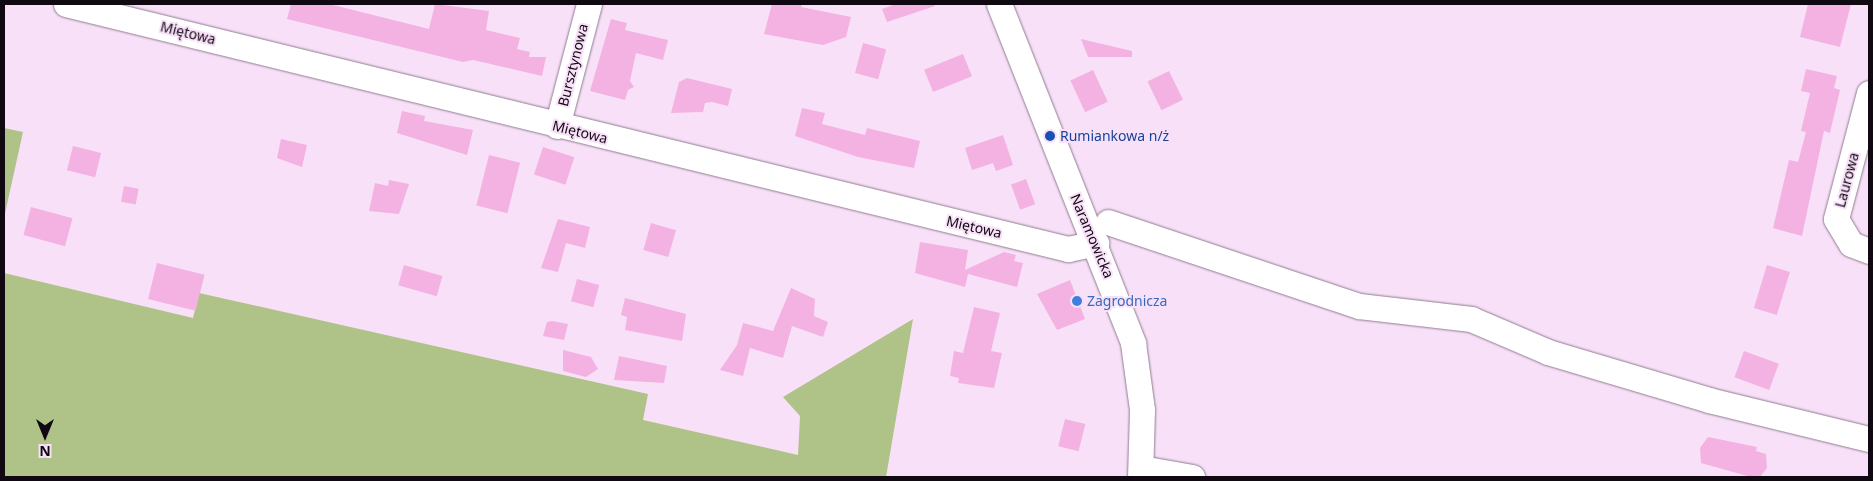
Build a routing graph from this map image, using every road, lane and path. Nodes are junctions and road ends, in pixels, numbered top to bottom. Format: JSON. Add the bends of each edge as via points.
{"nodes":[{"id":1,"x":66,"y":4,"type":"edge"},
{"id":2,"x":588,"y":4,"type":"edge"},
{"id":3,"x":999,"y":4,"type":"edge"},
{"id":4,"x":1869,"y":93,"type":"edge"},
{"id":5,"x":557,"y":126,"type":"junction"},
{"id":6,"x":1108,"y":222,"type":"dead end"},
{"id":7,"x":1096,"y":243,"type":"junction"},
{"id":8,"x":1869,"y":251,"type":"edge"},
{"id":9,"x":1869,"y":440,"type":"edge"},
{"id":10,"x":1140,"y":472,"type":"edge"},
{"id":11,"x":1192,"y":477,"type":"edge"}],
"edges":[{"from":1,"to":5,"type":"street","name":"Miętowa"},
{"from":2,"to":5,"type":"street","name":"Bursztynowa"},
{"from":3,"to":7,"type":"street","name":"Naramowicka","via":[[1033,98]]},
{"from":4,"to":8,"type":"street","name":"Laurowa","via":[[1836,219],[1851,244]]},
{"from":5,"to":7,"type":"street","name":"Miętowa","via":[[1068,249]]},
{"from":6,"to":9,"type":"street","via":[[1359,306],[1471,319],[1548,352],[1709,400]]},
{"from":7,"to":10,"type":"street","name":"Naramowicka","via":[[1136,360],[1142,410]]},
{"from":10,"to":11,"type":"street"}]}
